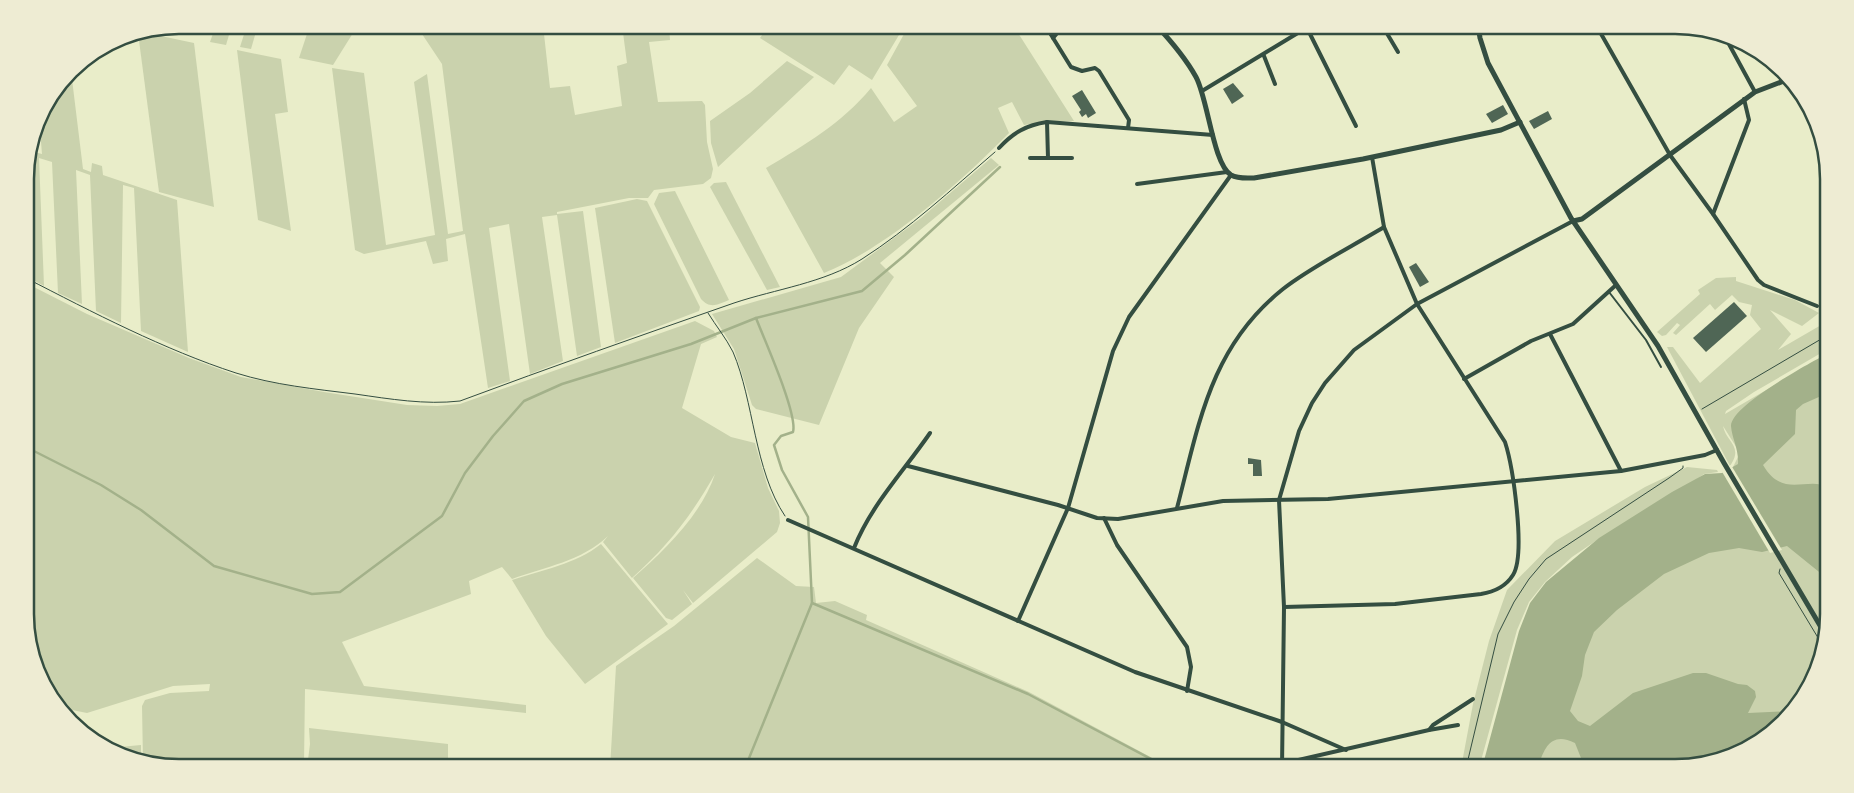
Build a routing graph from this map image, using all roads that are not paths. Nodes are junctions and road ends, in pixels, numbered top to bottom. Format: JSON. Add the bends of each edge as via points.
{"nodes":[{"id":1,"x":1051,"y":34,"type":"edge"},
{"id":2,"x":1056,"y":34,"type":"edge"},
{"id":3,"x":1164,"y":34,"type":"edge"},
{"id":4,"x":1297,"y":34,"type":"edge"},
{"id":5,"x":1313,"y":34,"type":"edge"},
{"id":6,"x":1387,"y":34,"type":"edge"},
{"id":7,"x":1479,"y":34,"type":"edge"},
{"id":8,"x":1601,"y":34,"type":"edge"},
{"id":9,"x":1053,"y":38,"type":"junction"},
{"id":10,"x":1729,"y":44,"type":"edge"},
{"id":11,"x":1398,"y":52,"type":"dead end"},
{"id":12,"x":1264,"y":56,"type":"junction"},
{"id":13,"x":1782,"y":82,"type":"edge"},
{"id":14,"x":1275,"y":84,"type":"dead end"},
{"id":15,"x":1202,"y":91,"type":"junction"},
{"id":16,"x":1755,"y":92,"type":"junction"},
{"id":17,"x":1744,"y":99,"type":"junction"},
{"id":18,"x":1046,"y":122,"type":"junction"},
{"id":19,"x":1520,"y":122,"type":"junction"},
{"id":20,"x":1356,"y":126,"type":"dead end"},
{"id":21,"x":1128,"y":128,"type":"junction"},
{"id":22,"x":1213,"y":135,"type":"junction"},
{"id":23,"x":998,"y":148,"type":"road end"},
{"id":24,"x":1670,"y":155,"type":"junction"},
{"id":25,"x":1372,"y":157,"type":"junction"},
{"id":26,"x":1030,"y":158,"type":"dead end"},
{"id":27,"x":1048,"y":158,"type":"junction"},
{"id":28,"x":1072,"y":158,"type":"dead end"},
{"id":29,"x":1229,"y":173,"type":"junction"},
{"id":30,"x":1136,"y":184,"type":"dead end"},
{"id":31,"x":1713,"y":214,"type":"junction"},
{"id":32,"x":1573,"y":220,"type":"junction"},
{"id":33,"x":1384,"y":227,"type":"junction"},
{"id":34,"x":1616,"y":285,"type":"junction"},
{"id":35,"x":1609,"y":292,"type":"junction"},
{"id":36,"x":1416,"y":304,"type":"junction"},
{"id":37,"x":1816,"y":306,"type":"dead end"},
{"id":38,"x":1550,"y":334,"type":"junction"},
{"id":39,"x":1661,"y":367,"type":"dead end"},
{"id":40,"x":1464,"y":379,"type":"junction"},
{"id":41,"x":930,"y":433,"type":"dead end"},
{"id":42,"x":1716,"y":450,"type":"junction"},
{"id":43,"x":908,"y":466,"type":"junction"},
{"id":44,"x":1621,"y":472,"type":"junction"},
{"id":45,"x":1514,"y":481,"type":"junction"},
{"id":46,"x":1279,"y":500,"type":"junction"},
{"id":47,"x":1068,"y":508,"type":"junction"},
{"id":48,"x":1177,"y":508,"type":"junction"},
{"id":49,"x":1104,"y":518,"type":"junction"},
{"id":50,"x":788,"y":520,"type":"road end"},
{"id":51,"x":854,"y":548,"type":"junction"},
{"id":52,"x":1284,"y":607,"type":"junction"},
{"id":53,"x":1018,"y":621,"type":"junction"},
{"id":54,"x":1820,"y":625,"type":"edge"},
{"id":55,"x":1187,"y":691,"type":"junction"},
{"id":56,"x":1474,"y":699,"type":"dead end"},
{"id":57,"x":1282,"y":722,"type":"junction"},
{"id":58,"x":1458,"y":725,"type":"dead end"},
{"id":59,"x":1429,"y":730,"type":"junction"},
{"id":60,"x":1346,"y":750,"type":"junction"},
{"id":61,"x":1282,"y":759,"type":"edge"},
{"id":62,"x":1310,"y":759,"type":"edge"}],
"edges":[{"from":1,"to":9,"type":"street"},
{"from":2,"to":9,"type":"street"},
{"from":3,"to":15,"type":"main road","via":[[1184,58]]},
{"from":4,"to":12,"type":"street"},
{"from":5,"to":20,"type":"street"},
{"from":6,"to":11,"type":"street"},
{"from":7,"to":19,"type":"main road","via":[[1488,63]]},
{"from":8,"to":24,"type":"street"},
{"from":9,"to":21,"type":"street","via":[[1071,67],[1082,71],[1095,68],[1099,72],[1129,120]]},
{"from":10,"to":16,"type":"street"},
{"from":12,"to":14,"type":"street"},
{"from":12,"to":15,"type":"street"},
{"from":13,"to":16,"type":"main road"},
{"from":15,"to":22,"type":"main road"},
{"from":16,"to":17,"type":"main road"},
{"from":17,"to":24,"type":"main road"},
{"from":17,"to":31,"type":"street","via":[[1749,120]]},
{"from":18,"to":21,"type":"street"},
{"from":18,"to":23,"type":"street","via":[[1016,132]]},
{"from":18,"to":27,"type":"street"},
{"from":19,"to":25,"type":"main road","via":[[1501,130]]},
{"from":19,"to":32,"type":"main road"},
{"from":21,"to":22,"type":"street"},
{"from":22,"to":29,"type":"main road","via":[[1220,160]]},
{"from":24,"to":31,"type":"street"},
{"from":24,"to":32,"type":"main road","via":[[1582,219]]},
{"from":25,"to":29,"type":"main road","via":[[1254,178]]},
{"from":25,"to":33,"type":"street"},
{"from":26,"to":27,"type":"street"},
{"from":27,"to":28,"type":"street"},
{"from":29,"to":30,"type":"street"},
{"from":29,"to":47,"type":"street","via":[[1129,318],[1113,351]]},
{"from":31,"to":37,"type":"street","via":[[1758,280]]},
{"from":32,"to":34,"type":"main road"},
{"from":32,"to":36,"type":"street"},
{"from":33,"to":36,"type":"street"},
{"from":33,"to":48,"type":"street","via":[[1284,288],[1244,328],[1206,396]]},
{"from":34,"to":35,"type":"street"},
{"from":34,"to":42,"type":"main road","via":[[1658,346]]},
{"from":35,"to":38,"type":"street","via":[[1573,324]]},
{"from":35,"to":39,"type":"lane","via":[[1646,340]]},
{"from":36,"to":40,"type":"street"},
{"from":36,"to":46,"type":"street","via":[[1354,350],[1325,383],[1299,431]]},
{"from":38,"to":40,"type":"street","via":[[1531,341]]},
{"from":38,"to":44,"type":"street"},
{"from":40,"to":45,"type":"street","via":[[1505,442]]},
{"from":41,"to":43,"type":"street"},
{"from":42,"to":44,"type":"street"},
{"from":42,"to":54,"type":"main road"},
{"from":43,"to":47,"type":"street"},
{"from":43,"to":51,"type":"street","via":[[878,502]]},
{"from":44,"to":45,"type":"street"},
{"from":45,"to":46,"type":"street","via":[[1328,499]]},
{"from":45,"to":52,"type":"street","via":[[1516,567],[1500,588],[1481,594],[1395,604]]},
{"from":46,"to":48,"type":"street","via":[[1223,501]]},
{"from":46,"to":52,"type":"street"},
{"from":47,"to":49,"type":"street"},
{"from":47,"to":53,"type":"street"},
{"from":48,"to":49,"type":"street","via":[[1118,519]]},
{"from":49,"to":55,"type":"street","via":[[1117,545],[1187,647],[1191,667]]},
{"from":50,"to":51,"type":"street"},
{"from":51,"to":53,"type":"street"},
{"from":52,"to":57,"type":"street"},
{"from":53,"to":55,"type":"street"},
{"from":55,"to":57,"type":"street"},
{"from":56,"to":59,"type":"street"},
{"from":57,"to":60,"type":"street"},
{"from":57,"to":61,"type":"street"},
{"from":58,"to":59,"type":"street"},
{"from":59,"to":60,"type":"street"},
{"from":60,"to":62,"type":"street"}]}
